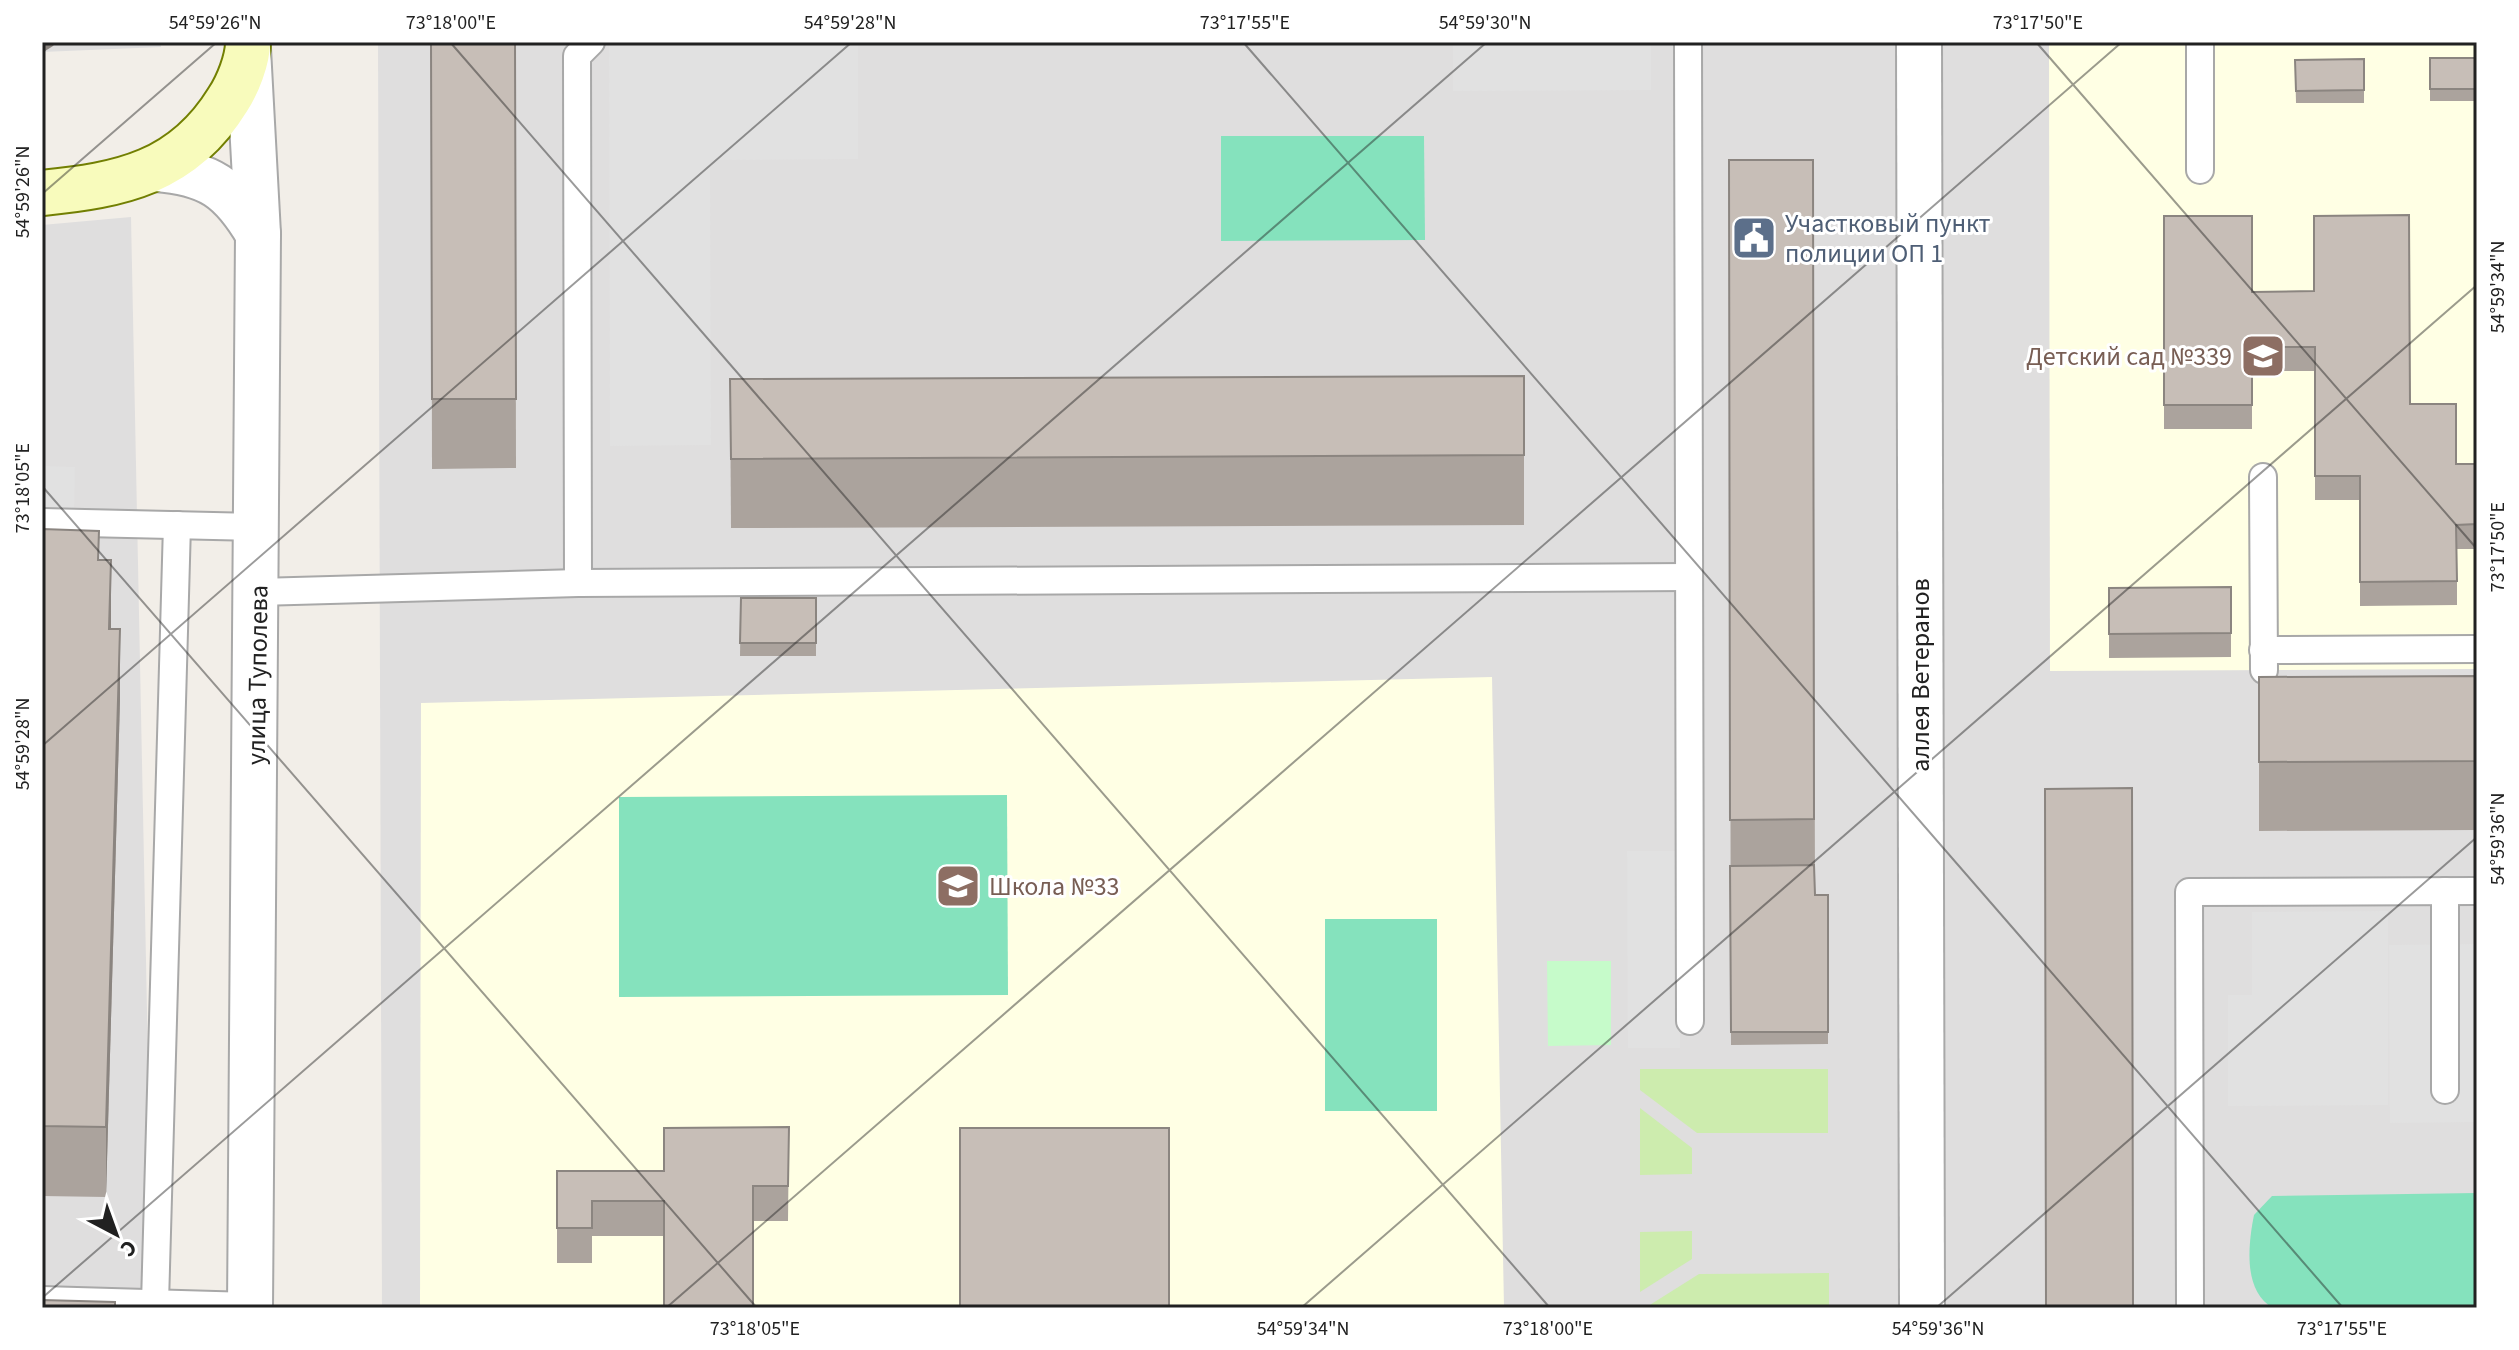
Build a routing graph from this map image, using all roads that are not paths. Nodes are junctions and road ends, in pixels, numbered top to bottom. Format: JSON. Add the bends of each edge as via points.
{"nodes":[{"id":1,"x":591,"y":42,"type":"edge"},
{"id":2,"x":1688,"y":42,"type":"edge"},
{"id":3,"x":1919,"y":42,"type":"edge"},
{"id":4,"x":2200,"y":42,"type":"edge"},
{"id":5,"x":248,"y":46,"type":"edge"},
{"id":6,"x":156,"y":169,"type":"junction"},
{"id":7,"x":2200,"y":170,"type":"dead end"},
{"id":8,"x":42,"y":193,"type":"edge"},
{"id":9,"x":258,"y":234,"type":"junction"},
{"id":10,"x":2263,"y":477,"type":"dead end"},
{"id":11,"x":42,"y":522,"type":"edge"},
{"id":12,"x":177,"y":525,"type":"junction"},
{"id":13,"x":258,"y":527,"type":"junction"},
{"id":14,"x":1689,"y":577,"type":"junction"},
{"id":15,"x":578,"y":583,"type":"junction"},
{"id":16,"x":258,"y":592,"type":"junction"},
{"id":17,"x":2477,"y":649,"type":"edge"},
{"id":18,"x":2445,"y":891,"type":"junction"},
{"id":19,"x":2477,"y":891,"type":"edge"},
{"id":20,"x":1690,"y":1021,"type":"dead end"},
{"id":21,"x":2445,"y":1090,"type":"dead end"},
{"id":22,"x":42,"y":1300,"type":"edge"},
{"id":23,"x":155,"y":1303,"type":"junction"},
{"id":24,"x":250,"y":1307,"type":"edge"},
{"id":25,"x":1922,"y":1308,"type":"edge"},
{"id":26,"x":2190,"y":1308,"type":"edge"}],
"edges":[{"from":1,"to":15,"type":"lane","via":[[577,56]]},
{"from":2,"to":14,"type":"lane"},
{"from":3,"to":25,"type":"street","name":"аллея Ветеранов"},
{"from":4,"to":7,"type":"lane"},
{"from":5,"to":6,"type":"street","via":[[233,92],[217,118],[190,147]]},
{"from":5,"to":9,"type":"street","name":"улица Туполева"},
{"from":6,"to":8,"type":"street","via":[[118,183]]},
{"from":6,"to":9,"type":"street","via":[[188,172],[218,185],[242,206]]},
{"from":9,"to":13,"type":"street","name":"улица Туполева"},
{"from":10,"to":17,"type":"lane","via":[[2263,660]]},
{"from":11,"to":12,"type":"lane"},
{"from":12,"to":13,"type":"lane"},
{"from":12,"to":23,"type":"lane"},
{"from":13,"to":16,"type":"street","name":"улица Туполева"},
{"from":14,"to":15,"type":"lane"},
{"from":14,"to":20,"type":"lane"},
{"from":15,"to":16,"type":"lane"},
{"from":16,"to":24,"type":"street","name":"улица Туполева"},
{"from":18,"to":19,"type":"lane"},
{"from":18,"to":21,"type":"lane"},
{"from":18,"to":26,"type":"lane","via":[[2189,892]]},
{"from":22,"to":23,"type":"lane"},
{"from":23,"to":24,"type":"lane"}]}
